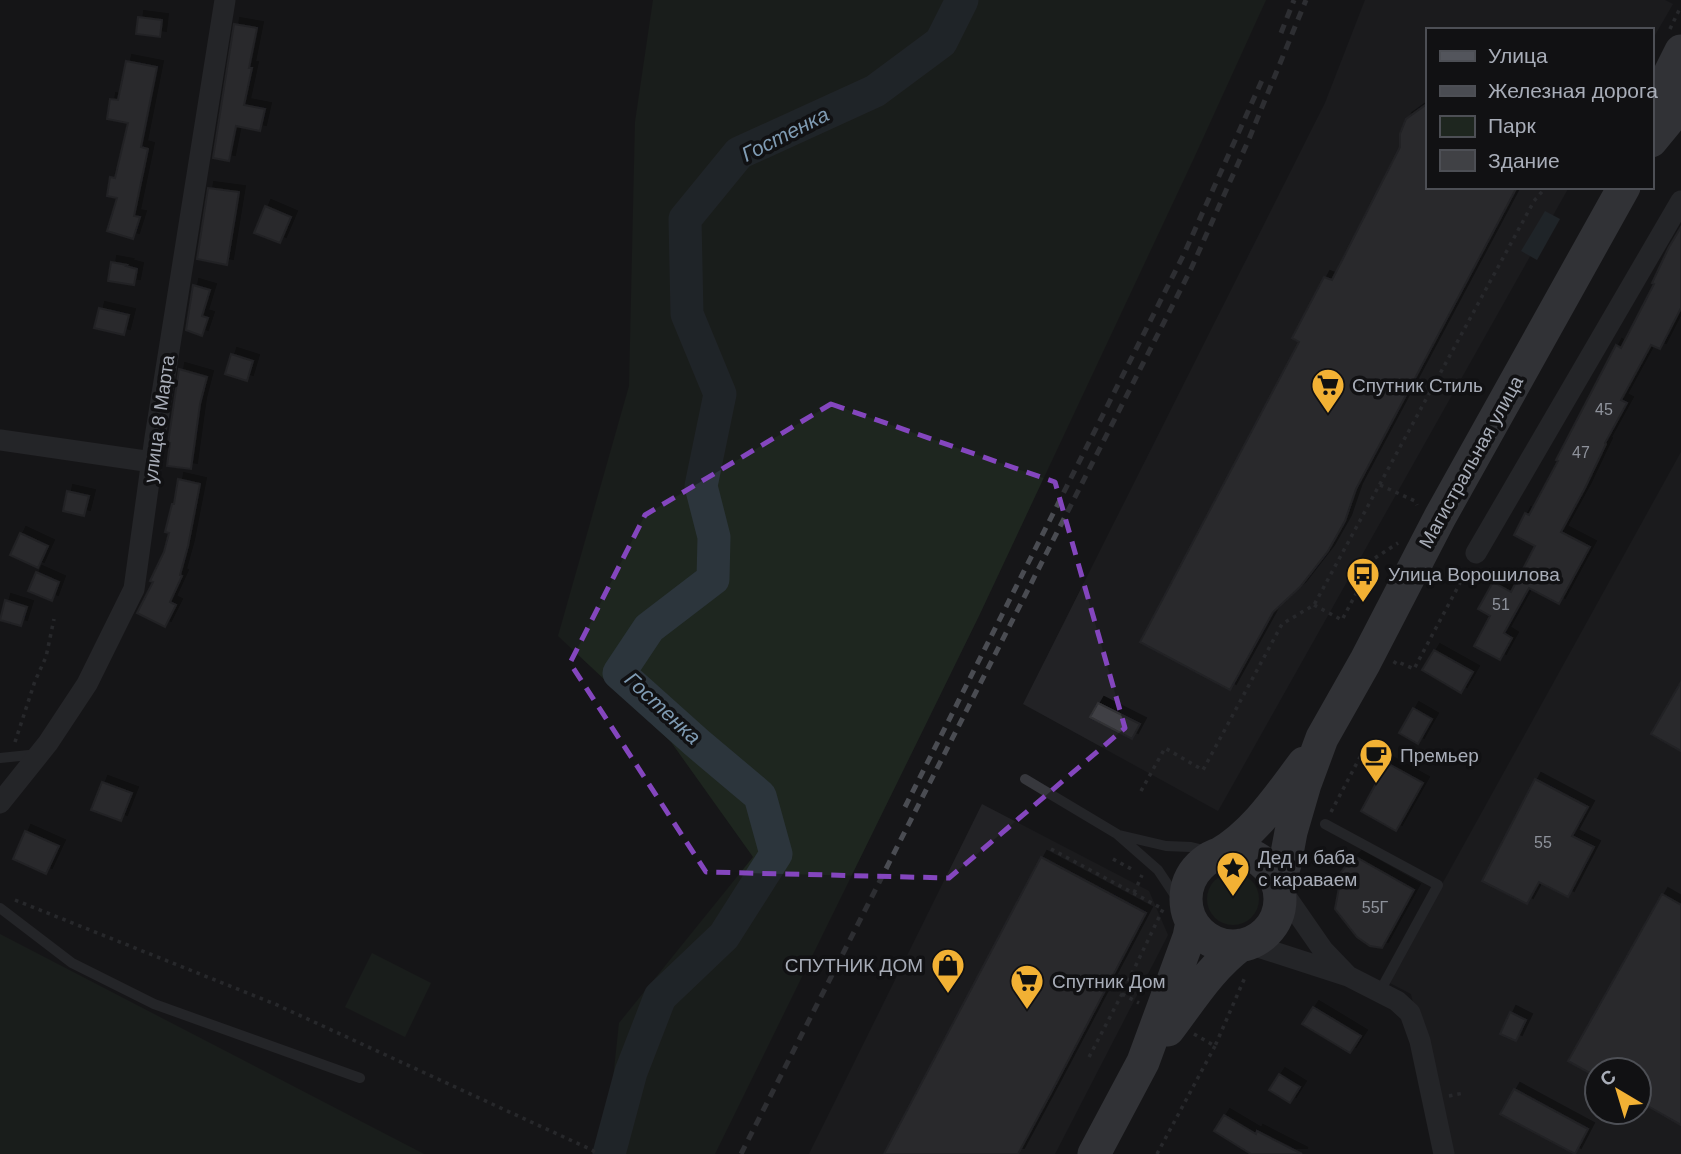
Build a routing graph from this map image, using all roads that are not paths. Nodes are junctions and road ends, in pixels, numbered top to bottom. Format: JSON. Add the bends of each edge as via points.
{"nodes":[{"id":1,"x":225,"y":0,"type":"edge"},
{"id":2,"x":1681,"y":51,"type":"edge"},
{"id":3,"x":1681,"y":95,"type":"edge"},
{"id":4,"x":1653,"y":107,"type":"edge"},
{"id":5,"x":1653,"y":139,"type":"edge"},
{"id":6,"x":1623,"y":189,"type":"edge"},
{"id":7,"x":1681,"y":201,"type":"edge"},
{"id":8,"x":0,"y":440,"type":"edge"},
{"id":9,"x":152,"y":462,"type":"junction"},
{"id":10,"x":1476,"y":552,"type":"road end"},
{"id":11,"x":1322,"y":738,"type":"junction"},
{"id":12,"x":39,"y":754,"type":"junction"},
{"id":13,"x":5,"y":758,"type":"edge"},
{"id":14,"x":1025,"y":779,"type":"dead end"},
{"id":15,"x":0,"y":803,"type":"edge"},
{"id":16,"x":1325,"y":824,"type":"road end"},
{"id":17,"x":1116,"y":834,"type":"junction"},
{"id":18,"x":1219,"y":854,"type":"junction"},
{"id":19,"x":1279,"y":886,"type":"junction"},
{"id":20,"x":0,"y":908,"type":"edge"},
{"id":21,"x":1190,"y":919,"type":"junction"},
{"id":22,"x":1246,"y":953,"type":"junction"},
{"id":23,"x":1348,"y":976,"type":"junction"},
{"id":24,"x":1379,"y":993,"type":"junction"},
{"id":25,"x":1167,"y":1019,"type":"junction"},
{"id":26,"x":360,"y":1078,"type":"dead end"},
{"id":27,"x":1094,"y":1154,"type":"edge"},
{"id":28,"x":1444,"y":1154,"type":"edge"}],
"edges":[{"from":1,"to":9,"type":"street","name":"улица 8 Марта"},
{"from":2,"to":4,"type":"main road"},
{"from":3,"to":5,"type":"main road"},
{"from":6,"to":11,"type":"main road","name":"Магистральная улица"},
{"from":7,"to":10,"type":"street"},
{"from":8,"to":9,"type":"street"},
{"from":9,"to":12,"type":"street","name":"улица 8 Марта","via":[[134,589],[87,684]]},
{"from":11,"to":18,"type":"main road","name":"Магистральная улица","via":[[1265,814]]},
{"from":11,"to":19,"type":"main road","name":"Магистральная улица"},
{"from":12,"to":13,"type":"lane"},
{"from":12,"to":15,"type":"street","name":"улица 8 Марта"},
{"from":14,"to":17,"type":"lane"},
{"from":16,"to":24,"type":"lane","via":[[1438,886]]},
{"from":17,"to":18,"type":"lane"},
{"from":17,"to":21,"type":"lane","via":[[1158,870]]},
{"from":18,"to":19,"type":"main road","via":[[1252,855],[1268,867]]},
{"from":18,"to":21,"type":"main road","name":"Магистральная улица","via":[[1204,861],[1191,876],[1186,895]]},
{"from":19,"to":22,"type":"main road","name":"Магистральная улица","via":[[1275,921]]},
{"from":19,"to":23,"type":"street","via":[[1323,950]]},
{"from":20,"to":26,"type":"lane","via":[[72,963],[154,1004]]},
{"from":21,"to":22,"type":"main road","via":[[1213,942]]},
{"from":21,"to":25,"type":"main road","name":"Магистральная улица"},
{"from":22,"to":23,"type":"street"},
{"from":22,"to":25,"type":"main road","name":"Магистральная улица","via":[[1226,957]]},
{"from":23,"to":24,"type":"street"},
{"from":24,"to":28,"type":"street","via":[[1409,1013],[1417,1030]]},
{"from":25,"to":27,"type":"main road","name":"Магистральная улица"}]}
